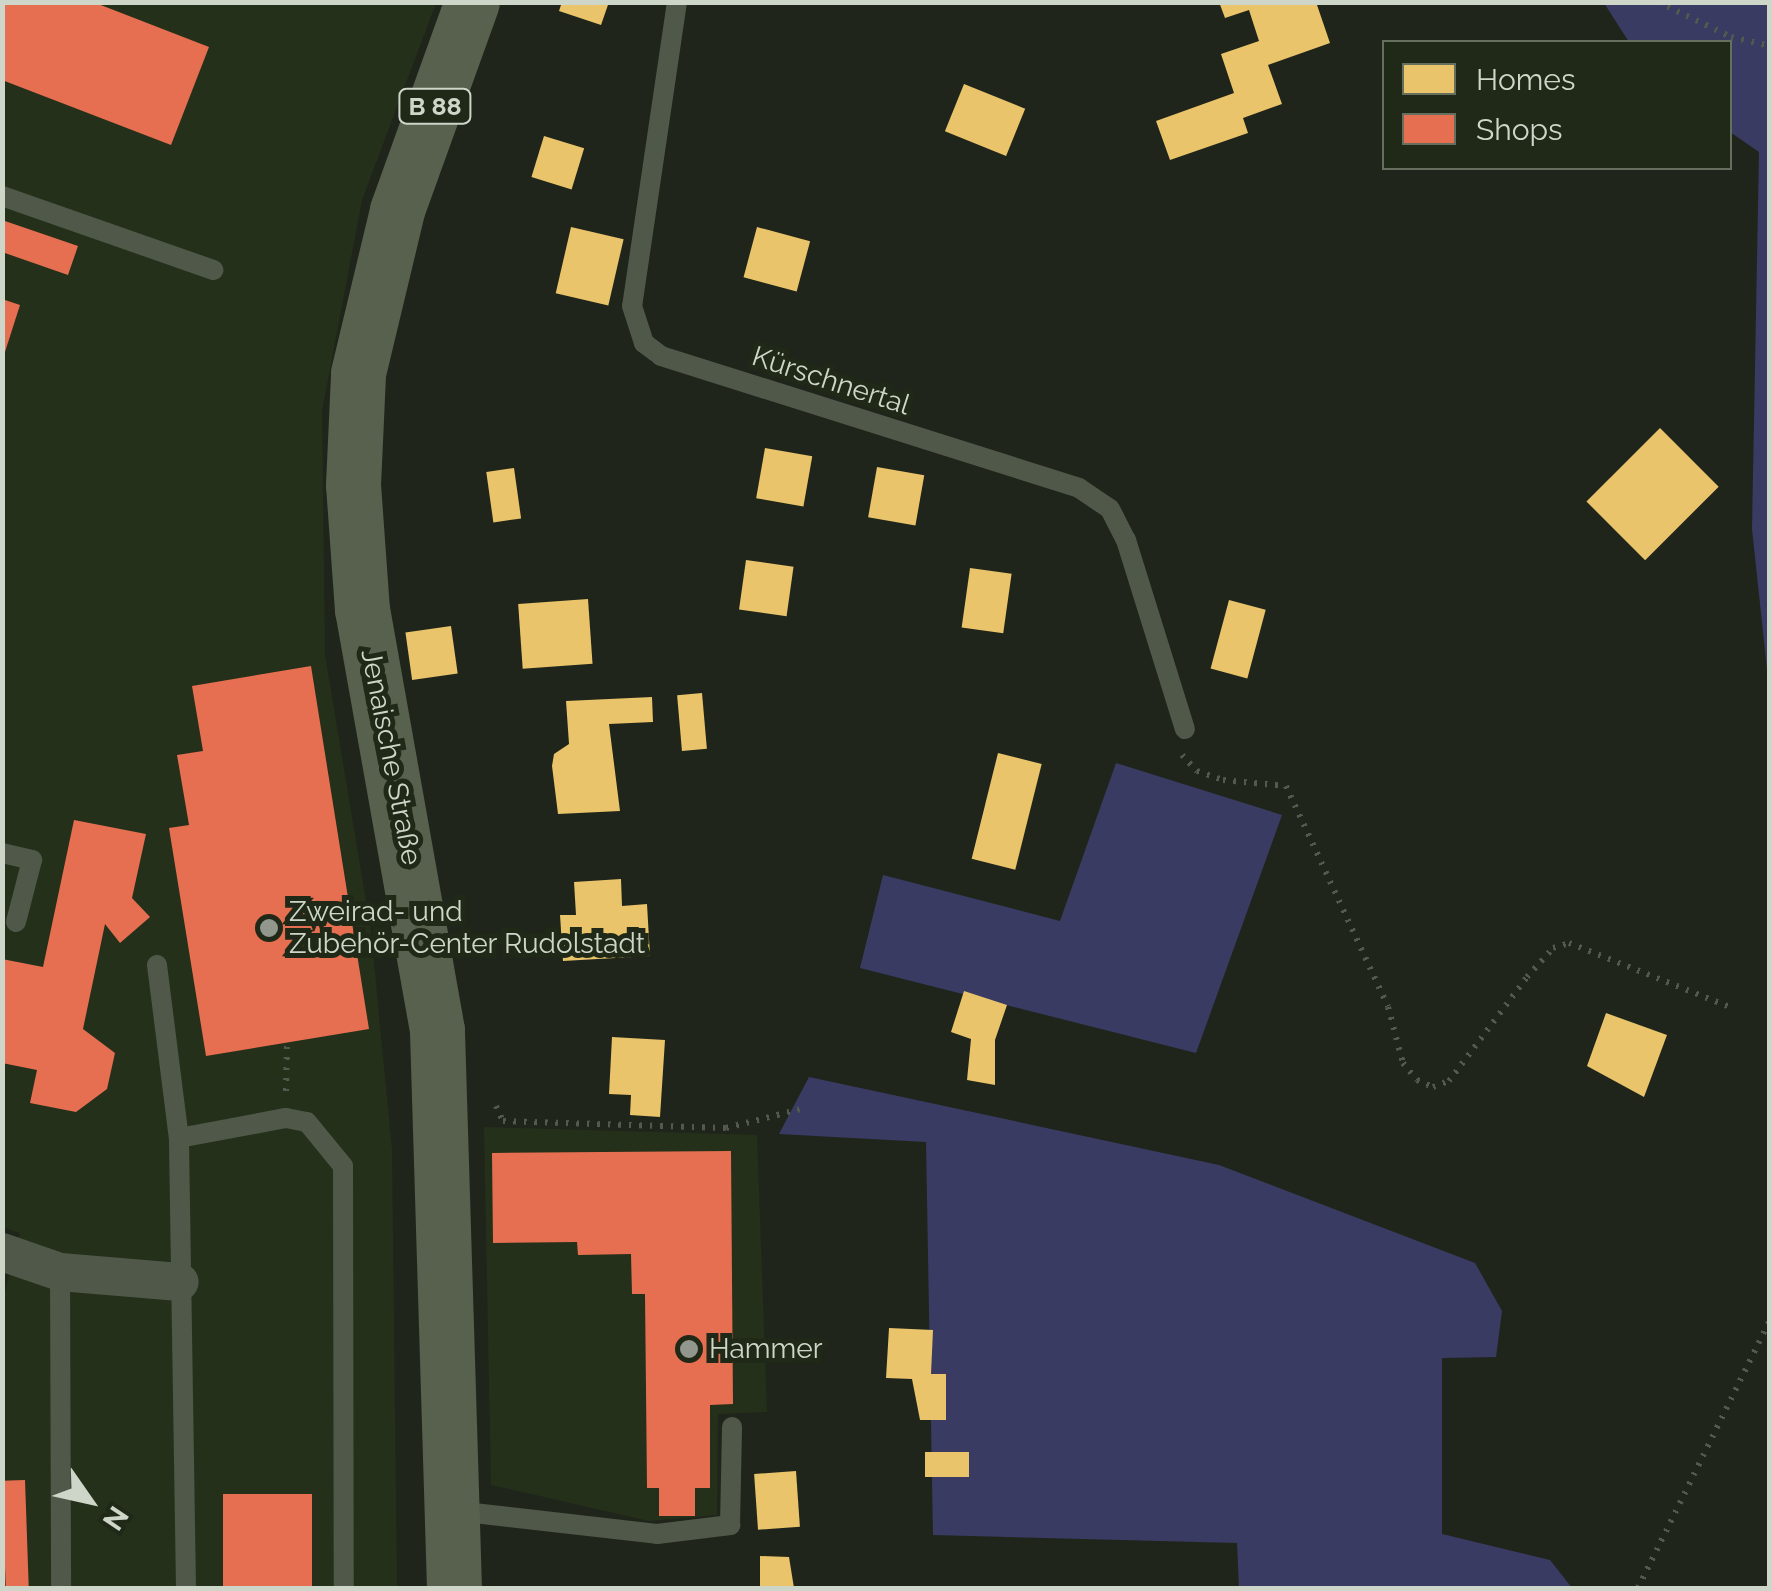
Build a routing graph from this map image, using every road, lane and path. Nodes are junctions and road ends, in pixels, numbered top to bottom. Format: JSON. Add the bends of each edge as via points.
{"nodes":[{"id":1,"x":472,"y":2,"type":"edge"},
{"id":2,"x":677,"y":2,"type":"edge"},
{"id":3,"x":1658,"y":2,"type":"edge"},
{"id":4,"x":1770,"y":46,"type":"edge"},
{"id":5,"x":2,"y":196,"type":"edge"},
{"id":6,"x":213,"y":270,"type":"dead end"},
{"id":7,"x":1185,"y":728,"type":"joint"},
{"id":8,"x":2,"y":853,"type":"edge"},
{"id":9,"x":16,"y":922,"type":"dead end"},
{"id":10,"x":157,"y":965,"type":"dead end"},
{"id":11,"x":1730,"y":1007,"type":"dead end"},
{"id":12,"x":288,"y":1042,"type":"dead end"},
{"id":13,"x":496,"y":1106,"type":"dead end"},
{"id":14,"x":806,"y":1108,"type":"dead end"},
{"id":15,"x":286,"y":1118,"type":"junction"},
{"id":16,"x":179,"y":1138,"type":"junction"},
{"id":17,"x":2,"y":1252,"type":"edge"},
{"id":18,"x":60,"y":1272,"type":"junction"},
{"id":19,"x":180,"y":1282,"type":"junction"},
{"id":20,"x":1770,"y":1320,"type":"edge"},
{"id":21,"x":732,"y":1428,"type":"dead end"},
{"id":22,"x":452,"y":1510,"type":"junction"},
{"id":23,"x":61,"y":1588,"type":"edge"},
{"id":24,"x":186,"y":1588,"type":"edge"},
{"id":25,"x":344,"y":1588,"type":"edge"},
{"id":26,"x":454,"y":1588,"type":"edge"},
{"id":27,"x":1638,"y":1588,"type":"edge"}],
"edges":[{"from":1,"to":22,"type":"main road","name":"Jenaische Straße","number":"B 88","via":[[393,228],[358,373],[354,485],[362,610],[437,1030]]},
{"from":2,"to":7,"type":"lane","name":"Kürschnertal","via":[[632,306],[644,343],[661,356],[1079,488],[1110,509],[1126,540]]},
{"from":3,"to":4,"type":"path","via":[[1731,37]]},
{"from":5,"to":6,"type":"lane"},
{"from":7,"to":11,"type":"path","via":[[1182,755],[1197,771],[1286,786],[1388,1007],[1403,1063],[1417,1080],[1432,1087],[1449,1081],[1526,977],[1553,948],[1568,943]]},
{"from":8,"to":9,"type":"lane","via":[[32,860]]},
{"from":10,"to":16,"type":"lane"},
{"from":12,"to":15,"type":"path"},
{"from":13,"to":14,"type":"path","via":[[503,1121],[726,1128]]},
{"from":15,"to":16,"type":"lane"},
{"from":15,"to":25,"type":"lane","via":[[307,1122],[343,1166]]},
{"from":16,"to":19,"type":"lane"},
{"from":17,"to":18,"type":"street"},
{"from":18,"to":19,"type":"street"},
{"from":18,"to":23,"type":"lane"},
{"from":19,"to":24,"type":"lane"},
{"from":20,"to":27,"type":"path"},
{"from":21,"to":22,"type":"lane","via":[[730,1524],[657,1534]]},
{"from":22,"to":26,"type":"main road","name":"Jenaische Straße","number":"B 88"}]}
